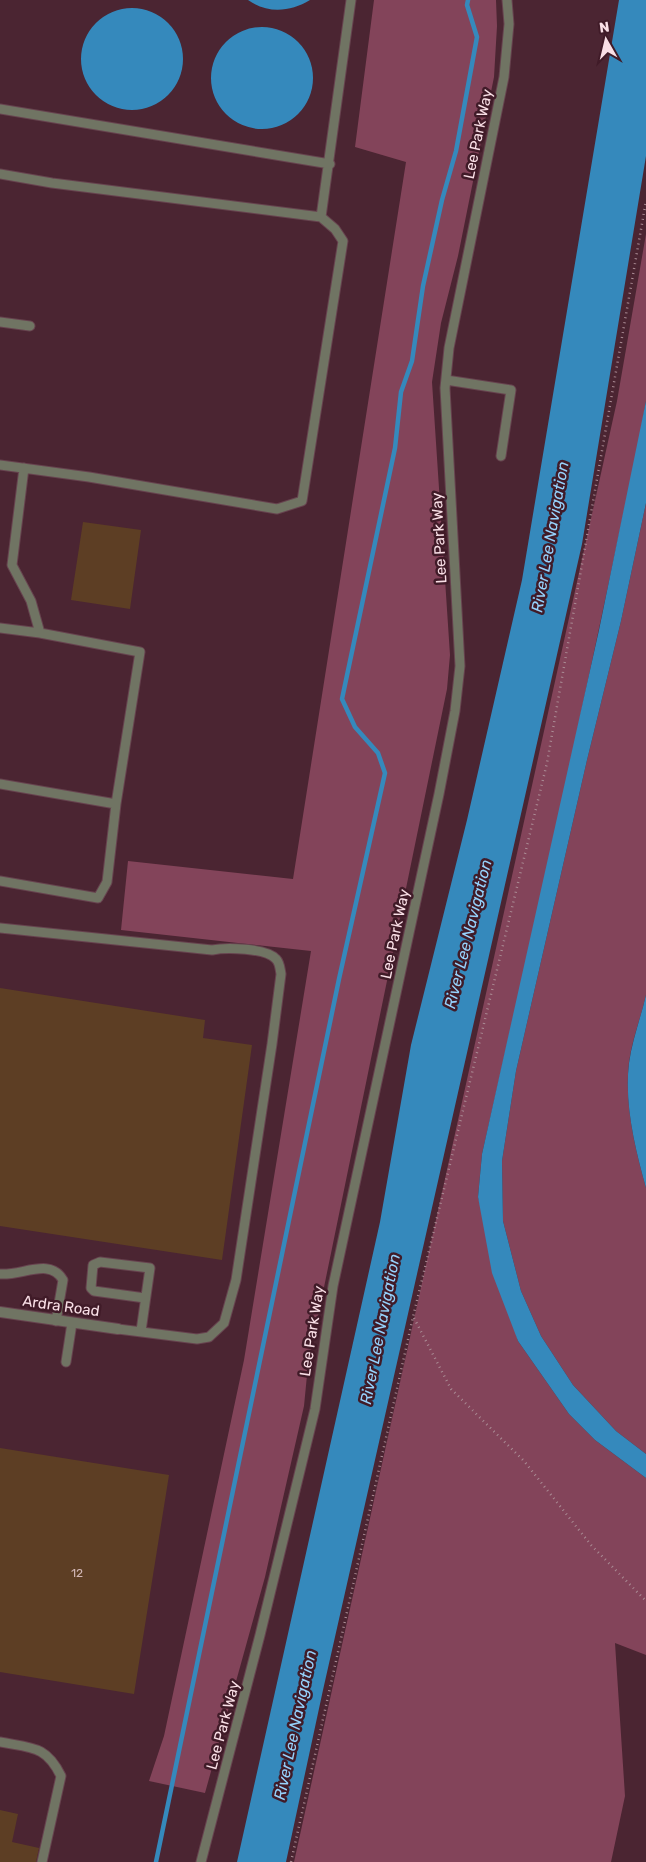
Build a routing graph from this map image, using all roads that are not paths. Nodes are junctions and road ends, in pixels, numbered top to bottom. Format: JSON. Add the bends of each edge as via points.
{"nodes":[{"id":1,"x":351,"y":0,"type":"edge"},
{"id":2,"x":507,"y":0,"type":"edge"},
{"id":3,"x":0,"y":109,"type":"edge"},
{"id":4,"x":330,"y":164,"type":"junction"},
{"id":5,"x":0,"y":174,"type":"edge"},
{"id":6,"x":321,"y":217,"type":"junction"},
{"id":7,"x":0,"y":322,"type":"edge"},
{"id":8,"x":30,"y":326,"type":"dead end"},
{"id":9,"x":446,"y":380,"type":"junction"},
{"id":10,"x":501,"y":456,"type":"dead end"},
{"id":11,"x":0,"y":465,"type":"edge"},
{"id":12,"x":24,"y":468,"type":"junction"},
{"id":13,"x":0,"y":628,"type":"edge"},
{"id":14,"x":40,"y":633,"type":"junction"},
{"id":15,"x":0,"y":784,"type":"edge"},
{"id":16,"x":116,"y":804,"type":"junction"},
{"id":17,"x":0,"y":881,"type":"edge"},
{"id":18,"x":0,"y":928,"type":"edge"},
{"id":19,"x":0,"y":1274,"type":"edge"},
{"id":20,"x":145,"y":1298,"type":"junction"},
{"id":21,"x":0,"y":1312,"type":"edge"},
{"id":22,"x":56,"y":1321,"type":"junction"},
{"id":23,"x":72,"y":1323,"type":"junction"},
{"id":24,"x":118,"y":1329,"type":"joint"},
{"id":25,"x":141,"y":1331,"type":"junction"},
{"id":26,"x":66,"y":1362,"type":"dead end"},
{"id":27,"x":0,"y":1742,"type":"edge"},
{"id":28,"x":42,"y":1862,"type":"edge"},
{"id":29,"x":201,"y":1862,"type":"edge"}],
"edges":[{"from":1,"to":4,"type":"lane"},
{"from":2,"to":9,"type":"lane","name":"Lee Park Way","via":[[509,24],[504,77],[448,348]]},
{"from":3,"to":4,"type":"lane"},
{"from":4,"to":6,"type":"lane"},
{"from":5,"to":6,"type":"lane"},
{"from":6,"to":12,"type":"lane","via":[[335,229],[342,241],[302,501],[277,508]]},
{"from":7,"to":8,"type":"lane"},
{"from":9,"to":10,"type":"lane","via":[[511,390]]},
{"from":9,"to":29,"type":"lane","name":"Lee Park Way","via":[[460,666],[455,710],[333,1286],[315,1408]]},
{"from":11,"to":12,"type":"lane"},
{"from":12,"to":14,"type":"lane","via":[[12,565],[31,601]]},
{"from":13,"to":14,"type":"lane"},
{"from":14,"to":16,"type":"lane","via":[[140,652]]},
{"from":15,"to":16,"type":"lane"},
{"from":16,"to":17,"type":"lane","via":[[107,882],[98,898]]},
{"from":18,"to":25,"type":"lane","via":[[212,950],[265,952],[279,964],[281,974],[272,1044],[238,1268],[224,1323],[209,1337],[197,1339]]},
{"from":19,"to":22,"type":"lane","via":[[38,1268],[59,1274],[63,1280]]},
{"from":20,"to":20,"type":"lane","via":[[150,1268],[100,1262],[93,1265],[90,1285],[94,1291]]},
{"from":20,"to":25,"type":"lane"},
{"from":21,"to":22,"type":"street","name":"Ardra Road"},
{"from":22,"to":23,"type":"street","name":"Ardra Road"},
{"from":23,"to":24,"type":"street","name":"Ardra Road"},
{"from":23,"to":26,"type":"lane"},
{"from":24,"to":25,"type":"lane"},
{"from":27,"to":28,"type":"lane","via":[[42,1751],[61,1776]]}]}
